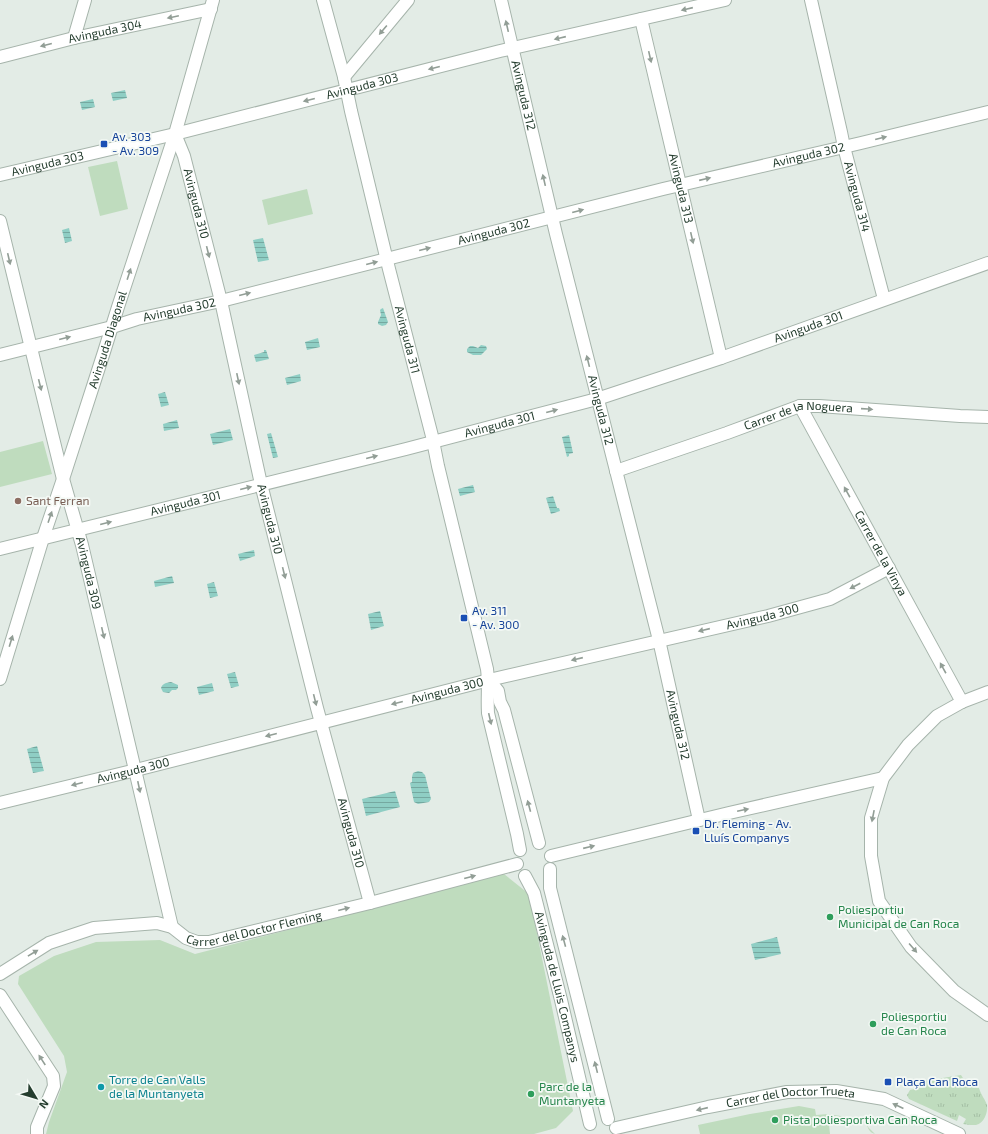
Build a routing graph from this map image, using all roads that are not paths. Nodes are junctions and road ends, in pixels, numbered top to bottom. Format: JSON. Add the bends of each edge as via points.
{"nodes":[{"id":1,"x":85,"y":0,"type":"edge"},
{"id":2,"x":323,"y":0,"type":"edge"},
{"id":3,"x":408,"y":0,"type":"edge"},
{"id":4,"x":501,"y":0,"type":"edge"},
{"id":5,"x":725,"y":0,"type":"edge"},
{"id":6,"x":811,"y":0,"type":"edge"},
{"id":7,"x":212,"y":4,"type":"edge"},
{"id":8,"x":641,"y":19,"type":"junction"},
{"id":9,"x":74,"y":38,"type":"junction"},
{"id":10,"x":513,"y":48,"type":"junction"},
{"id":11,"x":0,"y":57,"type":"edge"},
{"id":12,"x":344,"y":77,"type":"junction"},
{"id":13,"x":347,"y":90,"type":"junction"},
{"id":14,"x":988,"y":112,"type":"edge"},
{"id":15,"x":175,"y":134,"type":"junction"},
{"id":16,"x":844,"y":148,"type":"junction"},
{"id":17,"x":0,"y":175,"type":"edge"},
{"id":18,"x":680,"y":185,"type":"junction"},
{"id":19,"x":552,"y":218,"type":"junction"},
{"id":20,"x":0,"y":221,"type":"edge"},
{"id":21,"x":387,"y":258,"type":"junction"},
{"id":22,"x":988,"y":263,"type":"edge"},
{"id":23,"x":884,"y":299,"type":"junction"},
{"id":24,"x":221,"y":301,"type":"junction"},
{"id":25,"x":112,"y":327,"type":"junction"},
{"id":26,"x":31,"y":347,"type":"junction"},
{"id":27,"x":0,"y":355,"type":"edge"},
{"id":28,"x":721,"y":358,"type":"junction"},
{"id":29,"x":597,"y":399,"type":"junction"},
{"id":30,"x":800,"y":406,"type":"junction"},
{"id":31,"x":988,"y":417,"type":"edge"},
{"id":32,"x":433,"y":442,"type":"junction"},
{"id":33,"x":616,"y":471,"type":"junction"},
{"id":34,"x":63,"y":479,"type":"junction"},
{"id":35,"x":261,"y":484,"type":"junction"},
{"id":36,"x":78,"y":530,"type":"junction"},
{"id":37,"x":43,"y":538,"type":"junction"},
{"id":38,"x":0,"y":549,"type":"edge"},
{"id":39,"x":889,"y":568,"type":"junction"},
{"id":40,"x":659,"y":640,"type":"junction"},
{"id":41,"x":0,"y":678,"type":"edge"},
{"id":42,"x":489,"y":680,"type":"junction"},
{"id":43,"x":988,"y":692,"type":"edge"},
{"id":44,"x":962,"y":702,"type":"junction"},
{"id":45,"x":322,"y":723,"type":"junction"},
{"id":46,"x":136,"y":770,"type":"junction"},
{"id":47,"x":883,"y":778,"type":"junction"},
{"id":48,"x":0,"y":803,"type":"edge"},
{"id":49,"x":700,"y":820,"type":"junction"},
{"id":50,"x":539,"y":843,"type":"junction"},
{"id":51,"x":520,"y":850,"type":"junction"},
{"id":52,"x":551,"y":856,"type":"junction"},
{"id":53,"x":517,"y":864,"type":"junction"},
{"id":54,"x":550,"y":869,"type":"junction"},
{"id":55,"x":525,"y":876,"type":"junction"},
{"id":56,"x":370,"y":903,"type":"junction"},
{"id":57,"x":172,"y":927,"type":"junction"},
{"id":58,"x":0,"y":974,"type":"edge"},
{"id":59,"x":0,"y":995,"type":"edge"},
{"id":60,"x":988,"y":1015,"type":"edge"},
{"id":61,"x":614,"y":1127,"type":"edge"},
{"id":62,"x":588,"y":1129,"type":"edge"},
{"id":63,"x":37,"y":1134,"type":"edge"},
{"id":64,"x":959,"y":1134,"type":"edge"}],
"edges":[{"from":1,"to":9,"type":"street"},
{"from":2,"to":12,"type":"street","name":"Avinguda 311"},
{"from":3,"to":12,"type":"street","one_way":true},
{"from":10,"to":4,"type":"street","name":"Avinguda 312","one_way":true},
{"from":5,"to":8,"type":"street","name":"Avinguda 303","one_way":true},
{"from":6,"to":16,"type":"street","name":"Avinguda 314"},
{"from":7,"to":9,"type":"street","name":"Avinguda 304","one_way":true},
{"from":7,"to":15,"type":"street","name":"Avinguda Diagonal"},
{"from":8,"to":10,"type":"street","name":"Avinguda 303","one_way":true},
{"from":8,"to":18,"type":"street","name":"Avinguda 313","one_way":true},
{"from":9,"to":11,"type":"street","name":"Avinguda 304","one_way":true},
{"from":10,"to":13,"type":"street","name":"Avinguda 303","one_way":true},
{"from":19,"to":10,"type":"street","name":"Avinguda 312","one_way":true},
{"from":12,"to":13,"type":"street","name":"Avinguda 311"},
{"from":13,"to":15,"type":"street","name":"Avinguda 303","one_way":true},
{"from":13,"to":21,"type":"street","name":"Avinguda 311"},
{"from":16,"to":14,"type":"street","name":"Avinguda 302","one_way":true},
{"from":15,"to":17,"type":"street","name":"Avinguda 303"},
{"from":15,"to":24,"type":"street","name":"Avinguda 310","one_way":true,"via":[[184,156]]},
{"from":25,"to":15,"type":"street","name":"Avinguda Diagonal","one_way":true},
{"from":18,"to":16,"type":"street","name":"Avinguda 302","one_way":true},
{"from":16,"to":23,"type":"street","name":"Avinguda 314"},
{"from":19,"to":18,"type":"street","name":"Avinguda 302","one_way":true},
{"from":18,"to":28,"type":"street","name":"Avinguda 313","one_way":true},
{"from":21,"to":19,"type":"street","name":"Avinguda 302","one_way":true},
{"from":29,"to":19,"type":"street","name":"Avinguda 312","one_way":true},
{"from":20,"to":26,"type":"street","name":"Avinguda 309","one_way":true},
{"from":24,"to":21,"type":"street","name":"Avinguda 302","one_way":true},
{"from":21,"to":32,"type":"street","name":"Avinguda 311"},
{"from":22,"to":23,"type":"street","name":"Avinguda 301"},
{"from":23,"to":28,"type":"street","name":"Avinguda 301"},
{"from":24,"to":25,"type":"street","name":"Avinguda 302"},
{"from":24,"to":35,"type":"street","name":"Avinguda 310","one_way":true},
{"from":26,"to":25,"type":"street","name":"Avinguda 302","one_way":true},
{"from":25,"to":34,"type":"street","name":"Avinguda Diagonal"},
{"from":26,"to":27,"type":"street","name":"Avinguda 302"},
{"from":26,"to":34,"type":"street","name":"Avinguda 309","one_way":true},
{"from":28,"to":29,"type":"street","name":"Avinguda 301"},
{"from":32,"to":29,"type":"street","name":"Avinguda 301","one_way":true},
{"from":29,"to":33,"type":"street","name":"Avinguda 312"},
{"from":30,"to":31,"type":"street","name":"Carrer de la Noguera","one_way":true},
{"from":30,"to":33,"type":"street","name":"Carrer de la Noguera"},
{"from":39,"to":30,"type":"street","name":"Carrer de la Vinya","one_way":true},
{"from":35,"to":32,"type":"street","name":"Avinguda 301","one_way":true},
{"from":32,"to":42,"type":"street","name":"Avinguda 311"},
{"from":33,"to":40,"type":"street","name":"Avinguda 312"},
{"from":34,"to":36,"type":"street","name":"Avinguda 309"},
{"from":37,"to":34,"type":"street","name":"Avinguda Diagonal","one_way":true},
{"from":36,"to":35,"type":"street","name":"Avinguda 301","one_way":true},
{"from":35,"to":45,"type":"street","name":"Avinguda 310","one_way":true},
{"from":36,"to":37,"type":"street","name":"Avinguda 301"},
{"from":36,"to":46,"type":"street","name":"Avinguda 309","one_way":true},
{"from":37,"to":38,"type":"street","name":"Avinguda 301"},
{"from":41,"to":37,"type":"street","name":"Avinguda Diagonal","one_way":true},
{"from":39,"to":40,"type":"street","name":"Avinguda 300","one_way":true,"via":[[830,599],[768,616]]},
{"from":44,"to":39,"type":"street","name":"Carrer de la Vinya","one_way":true},
{"from":40,"to":42,"type":"street","name":"Avinguda 300","one_way":true},
{"from":40,"to":49,"type":"street","name":"Avinguda 312"},
{"from":42,"to":45,"type":"street","name":"Avinguda 300","one_way":true},
{"from":50,"to":42,"type":"street","one_way":true,"via":[[504,710],[498,691]]},
{"from":42,"to":51,"type":"street","one_way":true,"via":[[488,713]]},
{"from":43,"to":44,"type":"street"},
{"from":44,"to":47,"type":"street","via":[[937,716],[908,745]]},
{"from":45,"to":46,"type":"street","name":"Avinguda 300","one_way":true},
{"from":45,"to":56,"type":"street","name":"Avinguda 310"},
{"from":46,"to":48,"type":"street","name":"Avinguda 300","one_way":true},
{"from":46,"to":57,"type":"street","name":"Avinguda 309","one_way":true},
{"from":49,"to":47,"type":"street","one_way":true},
{"from":47,"to":60,"type":"street","one_way":true,"via":[[871,818],[871,856],[879,901],[911,947],[954,991]]},
{"from":52,"to":49,"type":"street","one_way":true},
{"from":50,"to":51,"type":"street","via":[[528,844]]},
{"from":50,"to":52,"type":"street"},
{"from":51,"to":53,"type":"street"},
{"from":52,"to":54,"type":"street"},
{"from":53,"to":55,"type":"street"},
{"from":56,"to":53,"type":"street","name":"Carrer del Doctor Fleming","one_way":true},
{"from":54,"to":55,"type":"street","via":[[539,878]]},
{"from":61,"to":54,"type":"street","name":"Avinguda de Lluis Companys","one_way":true,"via":[[550,888]]},
{"from":55,"to":62,"type":"street","name":"Avinguda de Lluis Companys","via":[[534,893],[584,1095]]},
{"from":57,"to":56,"type":"street","name":"Carrer del Doctor Fleming","one_way":true,"via":[[186,938],[197,942],[209,942]]},
{"from":58,"to":57,"type":"street","name":"Carrer del Doctor Fleming","one_way":true,"via":[[49,943],[94,928],[157,923]]},
{"from":63,"to":59,"type":"street","one_way":true,"via":[[54,1086],[53,1076]]},
{"from":61,"to":62,"type":"street","name":"Carrer del Doctor Trueta","via":[[599,1118]]},
{"from":64,"to":61,"type":"street","name":"Carrer del Doctor Trueta","one_way":true,"via":[[884,1099],[836,1092],[787,1092]]}]}
